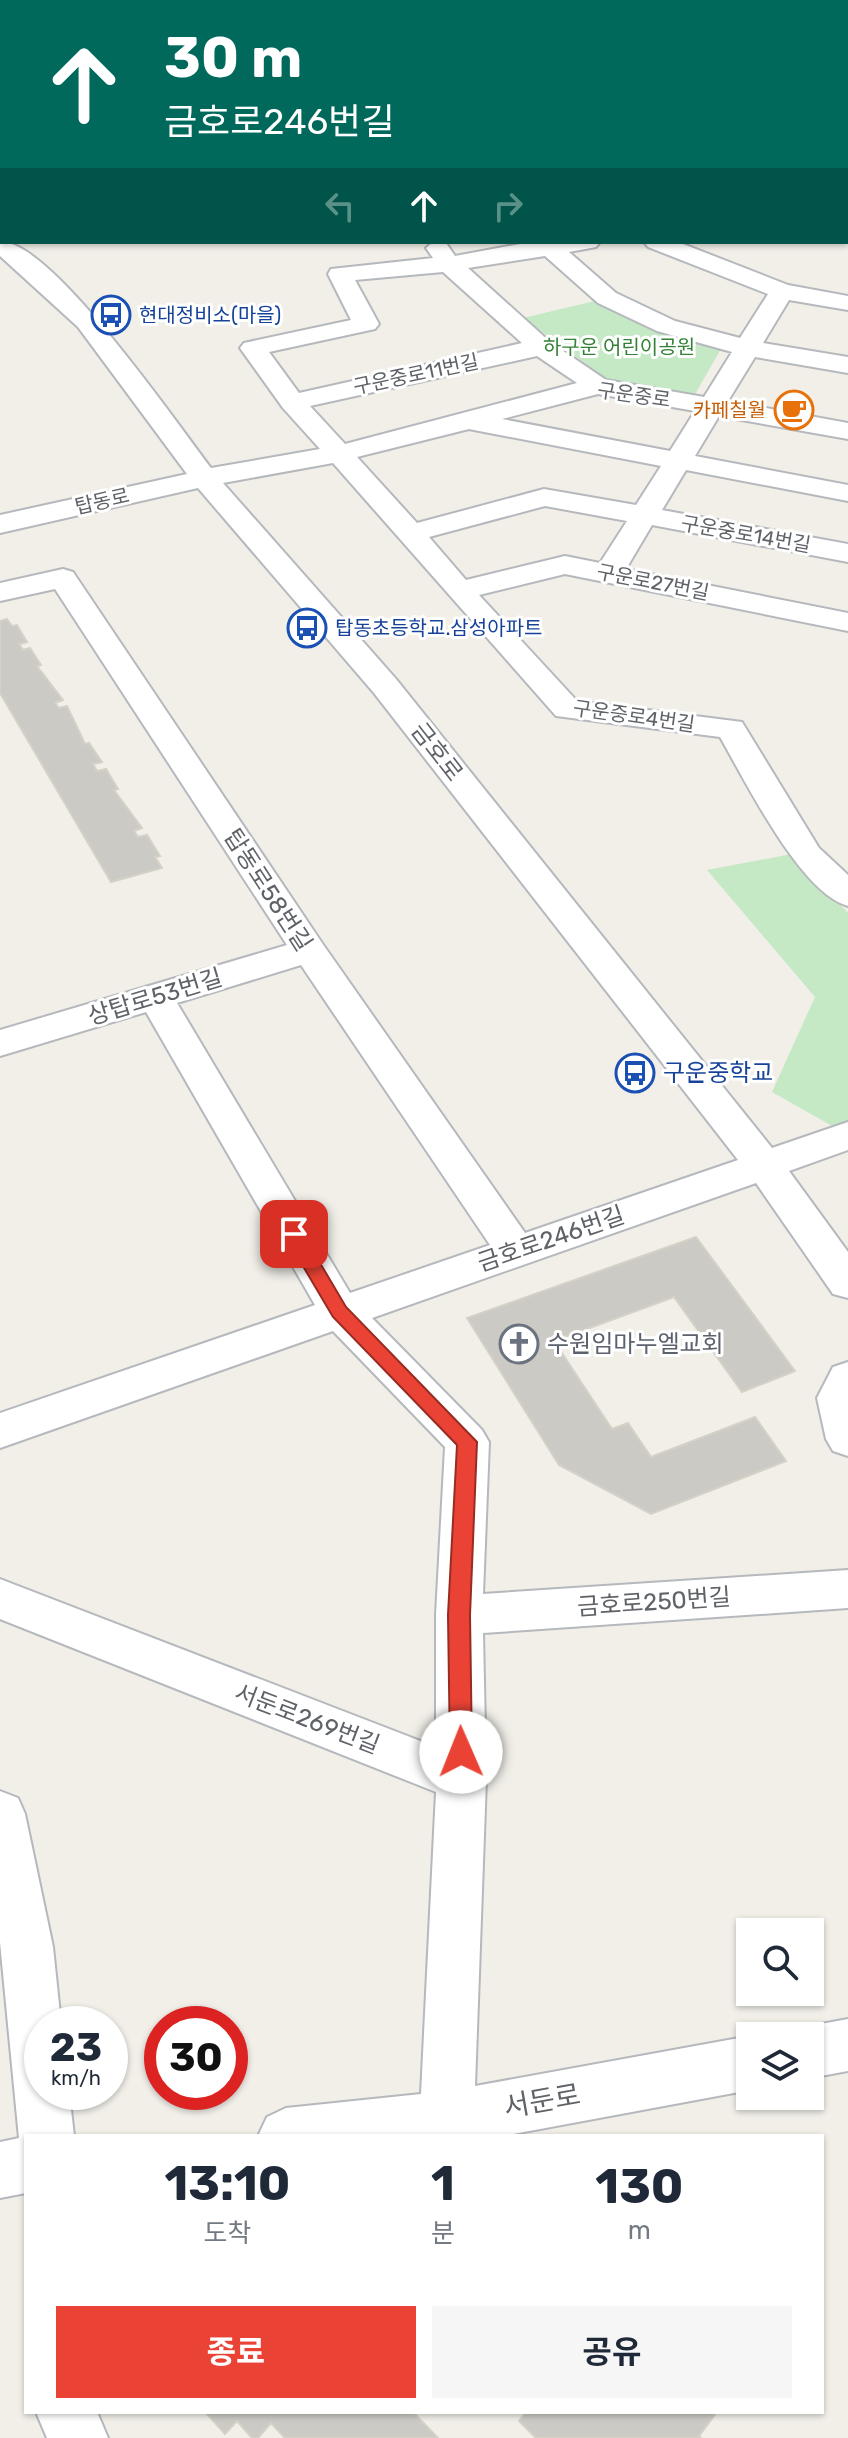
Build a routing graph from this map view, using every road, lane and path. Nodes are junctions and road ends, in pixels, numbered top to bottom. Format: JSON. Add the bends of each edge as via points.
{"nodes":[{"id":1,"x":0,"y":244,"type":"edge"},
{"id":2,"x":435,"y":244,"type":"edge"},
{"id":3,"x":661,"y":244,"type":"edge"},
{"id":4,"x":545,"y":245,"type":"edge"},
{"id":5,"x":449,"y":264,"type":"junction"},
{"id":6,"x":32,"y":269,"type":"junction"},
{"id":7,"x":0,"y":277,"type":"edge"},
{"id":8,"x":782,"y":291,"type":"junction"},
{"id":9,"x":848,"y":303,"type":"edge"},
{"id":10,"x":541,"y":347,"type":"junction"},
{"id":11,"x":748,"y":348,"type":"junction"},
{"id":12,"x":848,"y":365,"type":"edge"},
{"id":13,"x":598,"y":386,"type":"junction"},
{"id":14,"x":292,"y":402,"type":"junction"},
{"id":15,"x":712,"y":406,"type":"junction"},
{"id":16,"x":471,"y":421,"type":"junction"},
{"id":17,"x":848,"y":431,"type":"edge"},
{"id":18,"x":339,"y":454,"type":"junction"},
{"id":19,"x":678,"y":461,"type":"junction"},
{"id":20,"x":204,"y":478,"type":"junction"},
{"id":21,"x":848,"y":493,"type":"edge"},
{"id":22,"x":645,"y":515,"type":"junction"},
{"id":23,"x":0,"y":524,"type":"edge"},
{"id":24,"x":411,"y":533,"type":"junction"},
{"id":25,"x":848,"y":553,"type":"edge"},
{"id":26,"x":609,"y":573,"type":"junction"},
{"id":27,"x":459,"y":591,"type":"junction"},
{"id":28,"x":0,"y":592,"type":"edge"},
{"id":29,"x":848,"y":622,"type":"edge"},
{"id":30,"x":848,"y":895,"type":"edge"},
{"id":31,"x":309,"y":951,"type":"junction"},
{"id":32,"x":156,"y":997,"type":"junction"},
{"id":33,"x":0,"y":1043,"type":"edge"},
{"id":34,"x":848,"y":1136,"type":"edge"},
{"id":35,"x":763,"y":1164,"type":"junction"},
{"id":36,"x":516,"y":1251,"type":"junction"},
{"id":37,"x":848,"y":1283,"type":"edge"},
{"id":38,"x":340,"y":1312,"type":"junction"},
{"id":39,"x":848,"y":1379,"type":"edge"},
{"id":40,"x":0,"y":1431,"type":"edge"},
{"id":41,"x":848,"y":1439,"type":"edge"},
{"id":42,"x":848,"y":1589,"type":"edge"},
{"id":43,"x":0,"y":1599,"type":"edge"},
{"id":44,"x":459,"y":1615,"type":"junction"},
{"id":45,"x":461,"y":1779,"type":"junction"},
{"id":46,"x":0,"y":1814,"type":"edge"},
{"id":47,"x":848,"y":2045,"type":"edge"},
{"id":48,"x":824,"y":2049,"type":"edge"},
{"id":49,"x":736,"y":2066,"type":"edge"},
{"id":50,"x":447,"y":2119,"type":"junction"},
{"id":51,"x":46,"y":2134,"type":"edge"},
{"id":52,"x":305,"y":2134,"type":"edge"},
{"id":53,"x":24,"y":2165,"type":"edge"},
{"id":54,"x":0,"y":2170,"type":"edge"},
{"id":55,"x":67,"y":2414,"type":"edge"},
{"id":56,"x":78,"y":2438,"type":"edge"}],
"edges":[{"from":1,"to":6,"type":"street","name":"금호로"},
{"from":2,"to":5,"type":"street"},
{"from":3,"to":8,"type":"street"},
{"from":4,"to":5,"type":"street"},
{"from":4,"to":11,"type":"street","via":[[607,298],[666,326]]},
{"from":5,"to":10,"type":"street"},
{"from":5,"to":14,"type":"street","name":"구운중로4번길","via":[[340,274],[366,324],[253,348]]},
{"from":6,"to":7,"type":"street"},
{"from":6,"to":20,"type":"street","name":"금호로","via":[[87,322]]},
{"from":8,"to":9,"type":"street"},
{"from":8,"to":11,"type":"street","name":"구운중로14번길"},
{"from":10,"to":13,"type":"street"},
{"from":10,"to":14,"type":"street","name":"구운중로11번길"},
{"from":11,"to":12,"type":"street"},
{"from":11,"to":15,"type":"street","name":"구운중로14번길"},
{"from":13,"to":15,"type":"street","name":"구운중로"},
{"from":13,"to":16,"type":"street","name":"구운중로"},
{"from":14,"to":18,"type":"street","name":"구운중로4번길"},
{"from":15,"to":17,"type":"street","name":"구운중로"},
{"from":15,"to":19,"type":"street","name":"구운중로14번길"},
{"from":16,"to":18,"type":"street","name":"구운중로"},
{"from":16,"to":19,"type":"street","name":"구운중로"},
{"from":18,"to":20,"type":"street","name":"구운중로"},
{"from":18,"to":24,"type":"street","name":"구운중로4번길"},
{"from":19,"to":21,"type":"street"},
{"from":19,"to":22,"type":"street","name":"구운중로14번길"},
{"from":20,"to":23,"type":"street","name":"탑동로"},
{"from":20,"to":35,"type":"street","name":"금호로","via":[[385,686]]},
{"from":22,"to":24,"type":"street","via":[[544,497]]},
{"from":22,"to":25,"type":"street","name":"구운중로14번길"},
{"from":22,"to":26,"type":"street","name":"구운중로14번길"},
{"from":24,"to":27,"type":"street","name":"구운중로4번길"},
{"from":26,"to":27,"type":"street","name":"구운로27번길","via":[[565,565]]},
{"from":26,"to":29,"type":"street","name":"구운로27번길"},
{"from":27,"to":30,"type":"street","name":"구운중로4번길","via":[[567,709],[731,729],[806,854]]},
{"from":28,"to":31,"type":"street","name":"탑동로58번길","via":[[63,578]]},
{"from":31,"to":32,"type":"street","name":"상탑로53번길"},
{"from":31,"to":36,"type":"street","name":"탑동로58번길"},
{"from":32,"to":33,"type":"street","name":"상탑로53번길"},
{"from":32,"to":38,"type":"street"},
{"from":34,"to":35,"type":"street","name":"금호로246번길"},
{"from":35,"to":36,"type":"street","name":"금호로246번길"},
{"from":35,"to":37,"type":"street","name":"금호로"},
{"from":36,"to":38,"type":"street","name":"금호로246번길"},
{"from":38,"to":40,"type":"street","name":"금호로246번길"},
{"from":38,"to":44,"type":"street","via":[[467,1442]]},
{"from":39,"to":41,"type":"street","via":[[838,1398]]},
{"from":42,"to":44,"type":"street","name":"금호로250번길"},
{"from":43,"to":45,"type":"street","name":"서둔로269번길"},
{"from":44,"to":45,"type":"street"},
{"from":45,"to":50,"type":"street"},
{"from":46,"to":51,"type":"street","via":[[27,1947]]},
{"from":47,"to":48,"type":"street"},
{"from":49,"to":50,"type":"street","name":"서둔로"},
{"from":50,"to":52,"type":"street","name":"서둔로"},
{"from":53,"to":54,"type":"street"},
{"from":55,"to":56,"type":"street"}]}
